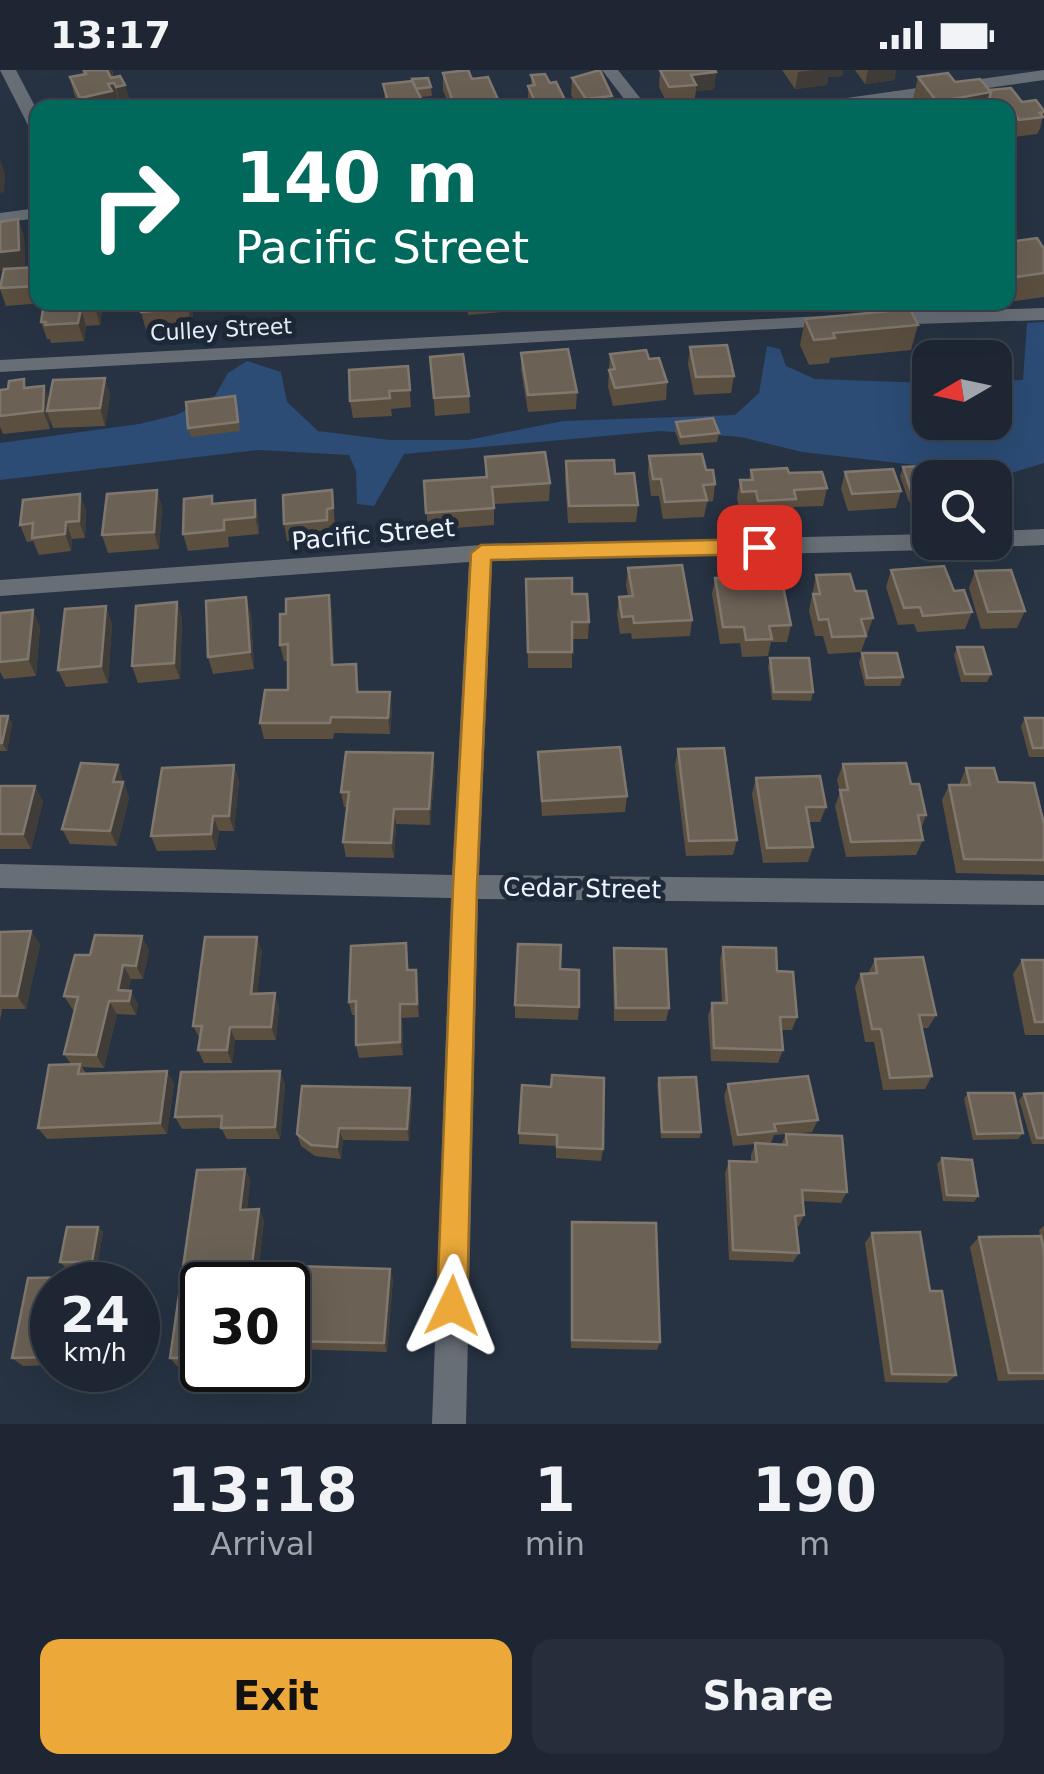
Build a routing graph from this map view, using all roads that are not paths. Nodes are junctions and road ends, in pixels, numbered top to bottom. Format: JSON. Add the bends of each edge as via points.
{"nodes":[{"id":1,"x":8,"y":70,"type":"edge"},
{"id":2,"x":610,"y":70,"type":"edge"},
{"id":3,"x":1044,"y":75,"type":"edge"},
{"id":4,"x":634,"y":100,"type":"edge"},
{"id":5,"x":867,"y":100,"type":"edge"},
{"id":6,"x":30,"y":114,"type":"edge"},
{"id":7,"x":30,"y":215,"type":"edge"},
{"id":8,"x":0,"y":218,"type":"edge"},
{"id":9,"x":808,"y":310,"type":"edge"},
{"id":10,"x":1044,"y":314,"type":"edge"},
{"id":11,"x":816,"y":322,"type":"junction"},
{"id":12,"x":0,"y":366,"type":"edge"},
{"id":13,"x":1044,"y":538,"type":"edge"},
{"id":14,"x":1012,"y":539,"type":"edge"},
{"id":15,"x":912,"y":542,"type":"edge"},
{"id":16,"x":481,"y":553,"type":"junction"},
{"id":17,"x":0,"y":588,"type":"edge"},
{"id":18,"x":0,"y":876,"type":"edge"},
{"id":19,"x":465,"y":887,"type":"junction"},
{"id":20,"x":1044,"y":893,"type":"edge"},
{"id":21,"x":448,"y":1424,"type":"edge"}],
"edges":[{"from":1,"to":6,"type":"street"},
{"from":2,"to":4,"type":"street"},
{"from":3,"to":5,"type":"street"},
{"from":7,"to":8,"type":"street"},
{"from":9,"to":11,"type":"street"},
{"from":10,"to":11,"type":"street","name":"Culley Street"},
{"from":11,"to":12,"type":"street","name":"Culley Street"},
{"from":13,"to":14,"type":"street"},
{"from":15,"to":16,"type":"street","name":"Pacific Street"},
{"from":16,"to":17,"type":"street","name":"Pacific Street"},
{"from":16,"to":19,"type":"street"},
{"from":18,"to":19,"type":"street","name":"Cedar Street"},
{"from":19,"to":20,"type":"street","name":"Cedar Street"},
{"from":19,"to":21,"type":"street"}]}
